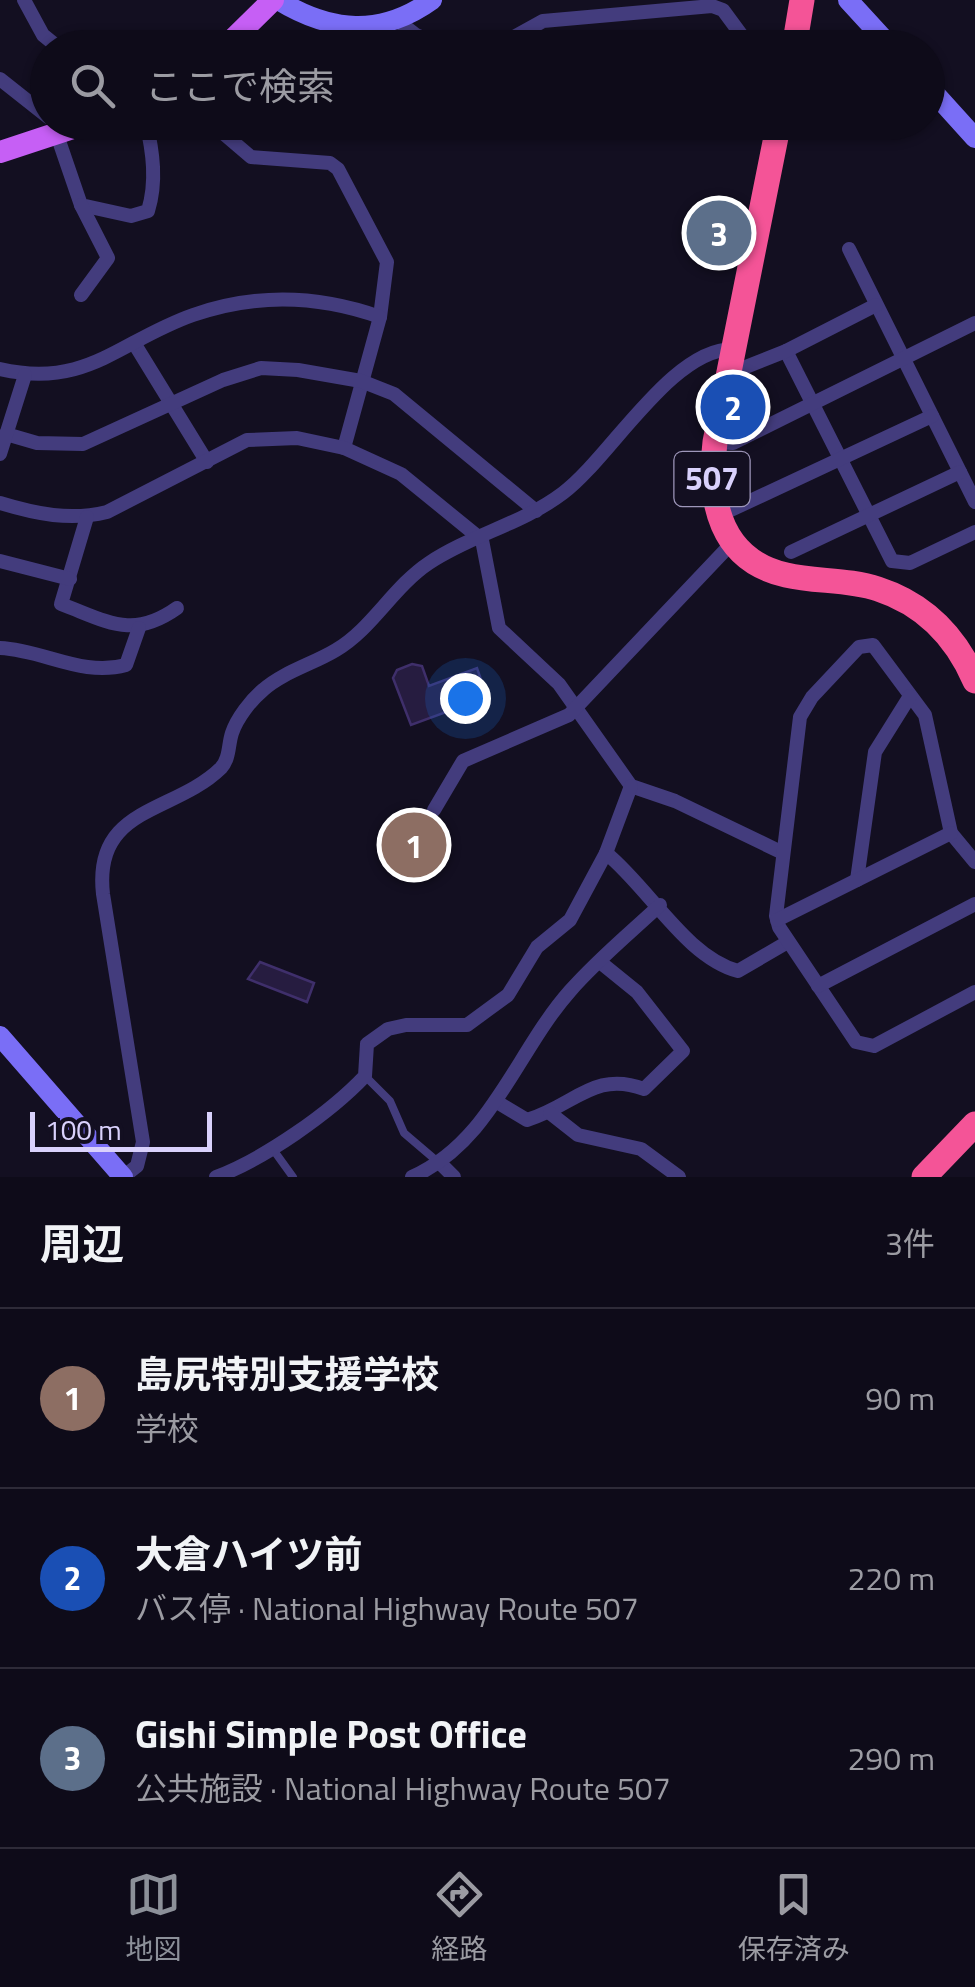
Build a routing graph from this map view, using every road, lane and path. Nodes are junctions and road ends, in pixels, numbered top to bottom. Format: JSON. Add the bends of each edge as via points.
{"nodes":[{"id":1,"x":24,"y":0,"type":"edge"},
{"id":2,"x":275,"y":0,"type":"edge"},
{"id":3,"x":432,"y":0,"type":"edge"},
{"id":4,"x":802,"y":0,"type":"edge"},
{"id":5,"x":848,"y":0,"type":"edge"},
{"id":6,"x":398,"y":21,"type":"junction"},
{"id":7,"x":40,"y":30,"type":"edge"},
{"id":8,"x":243,"y":30,"type":"edge"},
{"id":9,"x":410,"y":30,"type":"edge"},
{"id":10,"x":527,"y":30,"type":"edge"},
{"id":11,"x":737,"y":30,"type":"edge"},
{"id":12,"x":797,"y":30,"type":"edge"},
{"id":13,"x":876,"y":30,"type":"edge"},
{"id":14,"x":0,"y":79,"type":"edge"},
{"id":15,"x":30,"y":104,"type":"edge"},
{"id":16,"x":945,"y":105,"type":"edge"},
{"id":17,"x":30,"y":138,"type":"edge"},
{"id":18,"x":975,"y":138,"type":"edge"},
{"id":19,"x":60,"y":140,"type":"edge"},
{"id":20,"x":148,"y":140,"type":"edge"},
{"id":21,"x":231,"y":140,"type":"edge"},
{"id":22,"x":775,"y":140,"type":"edge"},
{"id":23,"x":1,"y":151,"type":"edge"},
{"id":24,"x":81,"y":205,"type":"junction"},
{"id":25,"x":849,"y":250,"type":"dead end"},
{"id":26,"x":80,"y":295,"type":"dead end"},
{"id":27,"x":876,"y":305,"type":"junction"},
{"id":28,"x":380,"y":317,"type":"junction"},
{"id":29,"x":975,"y":323,"type":"edge"},
{"id":30,"x":134,"y":343,"type":"junction"},
{"id":31,"x":786,"y":351,"type":"junction"},
{"id":32,"x":904,"y":360,"type":"junction"},
{"id":33,"x":731,"y":362,"type":"junction"},
{"id":34,"x":0,"y":369,"type":"edge"},
{"id":35,"x":25,"y":375,"type":"junction"},
{"id":36,"x":361,"y":381,"type":"junction"},
{"id":37,"x":174,"y":405,"type":"junction"},
{"id":38,"x":813,"y":405,"type":"junction"},
{"id":39,"x":932,"y":416,"type":"junction"},
{"id":40,"x":6,"y":434,"type":"junction"},
{"id":41,"x":715,"y":442,"type":"junction"},
{"id":42,"x":344,"y":448,"type":"junction"},
{"id":43,"x":0,"y":454,"type":"edge"},
{"id":44,"x":840,"y":460,"type":"junction"},
{"id":45,"x":207,"y":462,"type":"junction"},
{"id":46,"x":960,"y":472,"type":"junction"},
{"id":47,"x":975,"y":502,"type":"edge"},
{"id":48,"x":0,"y":503,"type":"edge"},
{"id":49,"x":536,"y":510,"type":"junction"},
{"id":50,"x":867,"y":515,"type":"junction"},
{"id":51,"x":87,"y":517,"type":"junction"},
{"id":52,"x":718,"y":517,"type":"junction"},
{"id":53,"x":975,"y":532,"type":"edge"},
{"id":54,"x":482,"y":540,"type":"junction"},
{"id":55,"x":732,"y":543,"type":"junction"},
{"id":56,"x":790,"y":552,"type":"dead end"},
{"id":57,"x":0,"y":560,"type":"edge"},
{"id":58,"x":70,"y":580,"type":"junction"},
{"id":59,"x":177,"y":608,"type":"dead end"},
{"id":60,"x":139,"y":628,"type":"junction"},
{"id":61,"x":0,"y":648,"type":"edge"},
{"id":62,"x":975,"y":681,"type":"edge"},
{"id":63,"x":910,"y":696,"type":"junction"},
{"id":64,"x":577,"y":708,"type":"junction"},
{"id":65,"x":631,"y":786,"type":"junction"},
{"id":66,"x":434,"y":810,"type":"dead end"},
{"id":67,"x":951,"y":833,"type":"junction"},
{"id":68,"x":606,"y":853,"type":"junction"},
{"id":69,"x":783,"y":853,"type":"junction"},
{"id":70,"x":975,"y":862,"type":"edge"},
{"id":71,"x":857,"y":880,"type":"junction"},
{"id":72,"x":975,"y":904,"type":"edge"},
{"id":73,"x":660,"y":905,"type":"junction"},
{"id":74,"x":777,"y":920,"type":"junction"},
{"id":75,"x":786,"y":944,"type":"junction"},
{"id":76,"x":600,"y":962,"type":"junction"},
{"id":77,"x":818,"y":986,"type":"junction"},
{"id":78,"x":974,"y":995,"type":"edge"},
{"id":79,"x":0,"y":1036,"type":"edge"},
{"id":80,"x":365,"y":1076,"type":"junction"},
{"id":81,"x":497,"y":1102,"type":"junction"},
{"id":82,"x":550,"y":1113,"type":"junction"},
{"id":83,"x":975,"y":1124,"type":"edge"},
{"id":84,"x":270,"y":1146,"type":"junction"},
{"id":85,"x":441,"y":1164,"type":"junction"},
{"id":86,"x":123,"y":1177,"type":"edge"},
{"id":87,"x":216,"y":1177,"type":"edge"},
{"id":88,"x":293,"y":1177,"type":"edge"},
{"id":89,"x":412,"y":1177,"type":"edge"},
{"id":90,"x":454,"y":1177,"type":"edge"},
{"id":91,"x":679,"y":1177,"type":"edge"},
{"id":92,"x":924,"y":1177,"type":"edge"}],
"edges":[{"from":1,"to":7,"type":"street"},
{"from":2,"to":6,"type":"street","via":[[344,28]]},
{"from":2,"to":8,"type":"main road"},
{"from":3,"to":6,"type":"street"},
{"from":4,"to":12,"type":"highway"},
{"from":5,"to":13,"type":"street"},
{"from":6,"to":9,"type":"street"},
{"from":10,"to":11,"type":"street","via":[[543,21],[712,6]]},
{"from":14,"to":15,"type":"street"},
{"from":16,"to":18,"type":"street"},
{"from":17,"to":23,"type":"main road"},
{"from":19,"to":24,"type":"street"},
{"from":20,"to":24,"type":"street","via":[[148,211],[132,216]]},
{"from":21,"to":28,"type":"street","via":[[251,157],[338,169],[387,262]]},
{"from":22,"to":33,"type":"highway","number":"507"},
{"from":24,"to":26,"type":"street","via":[[108,258]]},
{"from":25,"to":27,"type":"street"},
{"from":27,"to":31,"type":"street"},
{"from":27,"to":32,"type":"street"},
{"from":28,"to":30,"type":"street","via":[[338,302],[240,302]]},
{"from":28,"to":36,"type":"street"},
{"from":29,"to":32,"type":"street"},
{"from":30,"to":35,"type":"street","via":[[82,370]]},
{"from":30,"to":37,"type":"street"},
{"from":31,"to":33,"type":"street"},
{"from":31,"to":38,"type":"street"},
{"from":32,"to":38,"type":"street"},
{"from":32,"to":39,"type":"street"},
{"from":33,"to":41,"type":"highway","number":"507"},
{"from":33,"to":49,"type":"street","via":[[710,354],[664,386],[565,492]]},
{"from":34,"to":35,"type":"street"},
{"from":35,"to":40,"type":"street"},
{"from":36,"to":37,"type":"street","via":[[261,368]]},
{"from":36,"to":42,"type":"street"},
{"from":36,"to":49,"type":"street","via":[[410,404]]},
{"from":37,"to":40,"type":"street","via":[[83,444]]},
{"from":37,"to":45,"type":"street"},
{"from":38,"to":41,"type":"street","via":[[734,443]]},
{"from":38,"to":44,"type":"street"},
{"from":39,"to":44,"type":"street"},
{"from":39,"to":46,"type":"street"},
{"from":40,"to":43,"type":"street"},
{"from":41,"to":52,"type":"highway","number":"507"},
{"from":42,"to":45,"type":"street","via":[[270,437],[247,440]]},
{"from":42,"to":54,"type":"street","via":[[401,474]]},
{"from":44,"to":50,"type":"street"},
{"from":44,"to":52,"type":"street"},
{"from":45,"to":51,"type":"street"},
{"from":46,"to":47,"type":"street"},
{"from":46,"to":50,"type":"street"},
{"from":48,"to":51,"type":"street"},
{"from":49,"to":54,"type":"street"},
{"from":50,"to":53,"type":"street","via":[[892,562],[910,563]]},
{"from":50,"to":56,"type":"street"},
{"from":51,"to":58,"type":"street"},
{"from":52,"to":55,"type":"highway","number":"507"},
{"from":54,"to":64,"type":"street","via":[[499,628]]},
{"from":54,"to":86,"type":"street","via":[[433,560],[401,583],[338,649],[266,687],[233,730],[220,768],[194,788],[139,812],[105,850],[100,867],[143,1142],[137,1166]]},
{"from":55,"to":62,"type":"highway","number":"507","via":[[784,575],[875,588],[909,602],[942,628]]},
{"from":55,"to":64,"type":"street"},
{"from":57,"to":58,"type":"street"},
{"from":58,"to":60,"type":"street","via":[[61,604]]},
{"from":59,"to":60,"type":"street"},
{"from":60,"to":61,"type":"street","via":[[126,665],[114,668],[92,671]]},
{"from":63,"to":67,"type":"street","via":[[932,732]]},
{"from":63,"to":69,"type":"street","via":[[873,645],[858,646],[812,697],[800,717]]},
{"from":63,"to":71,"type":"street","via":[[874,752]]},
{"from":64,"to":65,"type":"street"},
{"from":64,"to":66,"type":"street","via":[[462,761]]},
{"from":65,"to":68,"type":"street"},
{"from":65,"to":69,"type":"street"},
{"from":67,"to":70,"type":"street"},
{"from":67,"to":71,"type":"street"},
{"from":68,"to":73,"type":"street"},
{"from":68,"to":80,"type":"street","via":[[570,920],[537,948],[508,995],[466,1025],[388,1029],[367,1044]]},
{"from":69,"to":74,"type":"street"},
{"from":71,"to":74,"type":"street"},
{"from":72,"to":77,"type":"street"},
{"from":73,"to":75,"type":"street","via":[[714,964],[738,971]]},
{"from":73,"to":76,"type":"street"},
{"from":74,"to":75,"type":"street"},
{"from":75,"to":77,"type":"street"},
{"from":76,"to":81,"type":"street","via":[[568,993]]},
{"from":76,"to":82,"type":"street","via":[[636,992],[682,1050],[644,1090],[618,1080],[602,1083]]},
{"from":77,"to":78,"type":"street","via":[[856,1042],[874,1046]]},
{"from":79,"to":86,"type":"street"},
{"from":80,"to":84,"type":"street","via":[[340,1102]]},
{"from":80,"to":85,"type":"lane","via":[[390,1102],[404,1133]]},
{"from":81,"to":82,"type":"street","via":[[527,1120]]},
{"from":81,"to":85,"type":"street"},
{"from":82,"to":91,"type":"street","via":[[578,1135],[641,1148]]},
{"from":83,"to":92,"type":"highway"},
{"from":84,"to":87,"type":"street"},
{"from":84,"to":88,"type":"lane"},
{"from":85,"to":89,"type":"street"},
{"from":85,"to":90,"type":"street"}]}
